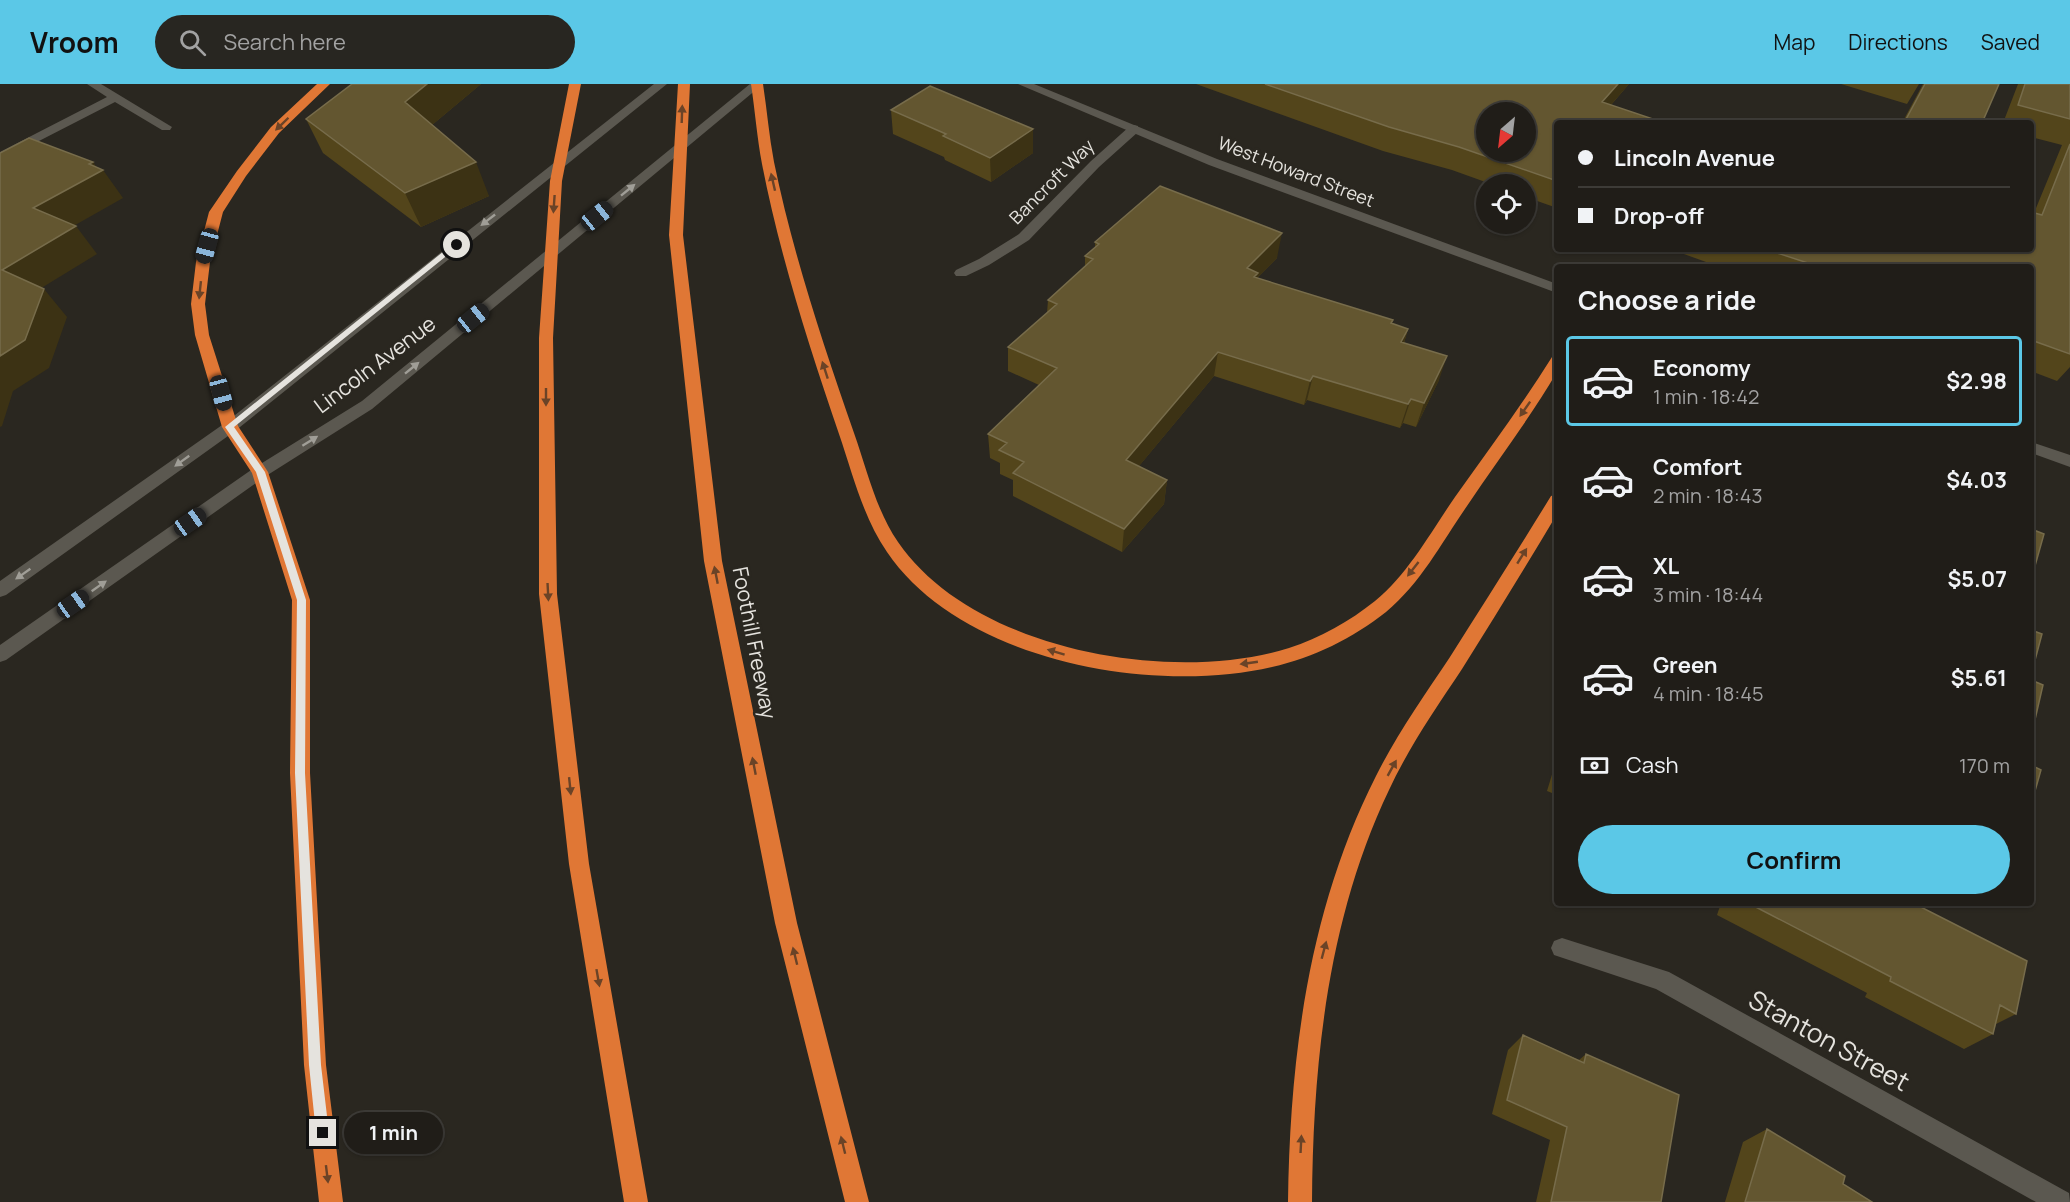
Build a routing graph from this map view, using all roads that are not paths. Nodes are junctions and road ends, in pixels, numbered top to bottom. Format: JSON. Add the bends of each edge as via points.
{"nodes":[{"id":1,"x":93,"y":84,"type":"edge"},
{"id":2,"x":324,"y":84,"type":"edge"},
{"id":3,"x":575,"y":84,"type":"edge"},
{"id":4,"x":661,"y":84,"type":"edge"},
{"id":5,"x":684,"y":84,"type":"edge"},
{"id":6,"x":757,"y":84,"type":"edge"},
{"id":7,"x":1024,"y":84,"type":"edge"},
{"id":8,"x":116,"y":97,"type":"junction"},
{"id":9,"x":166,"y":127,"type":"dead end"},
{"id":10,"x":1134,"y":129,"type":"junction"},
{"id":11,"x":0,"y":158,"type":"edge"},
{"id":12,"x":961,"y":273,"type":"dead end"},
{"id":13,"x":1554,"y":288,"type":"edge"},
{"id":14,"x":1554,"y":364,"type":"edge"},
{"id":15,"x":230,"y":427,"type":"junction"},
{"id":16,"x":2034,"y":448,"type":"edge"},
{"id":17,"x":2070,"y":461,"type":"edge"},
{"id":18,"x":260,"y":472,"type":"junction"},
{"id":19,"x":1554,"y":505,"type":"edge"},
{"id":20,"x":0,"y":590,"type":"edge"},
{"id":21,"x":0,"y":656,"type":"edge"},
{"id":22,"x":1562,"y":948,"type":"dead end"},
{"id":23,"x":331,"y":1202,"type":"edge"},
{"id":24,"x":636,"y":1202,"type":"edge"},
{"id":25,"x":857,"y":1202,"type":"edge"},
{"id":26,"x":1300,"y":1202,"type":"edge"},
{"id":27,"x":2060,"y":1202,"type":"edge"}],
"edges":[{"from":1,"to":8,"type":"main road"},
{"from":2,"to":15,"type":"highway","one_way":true,"via":[[275,130],[216,212],[203,262],[198,304],[209,362]]},
{"from":3,"to":24,"type":"highway","one_way":true,"via":[[556,181],[546,338],[548,594],[579,864]]},
{"from":4,"to":15,"type":"main road","name":"Lincoln Avenue","one_way":true},
{"from":25,"to":5,"type":"highway","name":"Foothill Freeway","one_way":true,"via":[[786,923],[713,561],[676,235]]},
{"from":14,"to":6,"type":"highway","one_way":true,"via":[[1394,594],[1358,622],[1317,644],[1271,660],[1217,668],[1158,670],[1105,665],[1017,639],[973,618],[934,591],[902,560],[880,527],[789,252],[768,160]]},
{"from":18,"to":6,"type":"main road","name":"Lincoln Avenue","one_way":true,"via":[[367,405]]},
{"from":7,"to":10,"type":"main road","name":"West Howard Street"},
{"from":8,"to":9,"type":"main road"},
{"from":8,"to":11,"type":"main road"},
{"from":10,"to":12,"type":"main road","name":"Bancroft Way","via":[[1024,237]]},
{"from":10,"to":13,"type":"main road","name":"West Howard Street","via":[[1328,206]]},
{"from":15,"to":18,"type":"highway"},
{"from":15,"to":20,"type":"main road","name":"Lincoln Avenue","one_way":true},
{"from":16,"to":17,"type":"main road"},
{"from":21,"to":18,"type":"main road","name":"Lincoln Avenue","one_way":true},
{"from":18,"to":23,"type":"highway","one_way":true,"via":[[301,600],[300,773],[315,1065]]},
{"from":26,"to":19,"type":"highway","one_way":true,"via":[[1305,1070],[1319,969],[1342,881],[1376,797],[1422,715]]},
{"from":22,"to":27,"type":"main road","name":"Stanton Street","via":[[1661,980]]}]}
